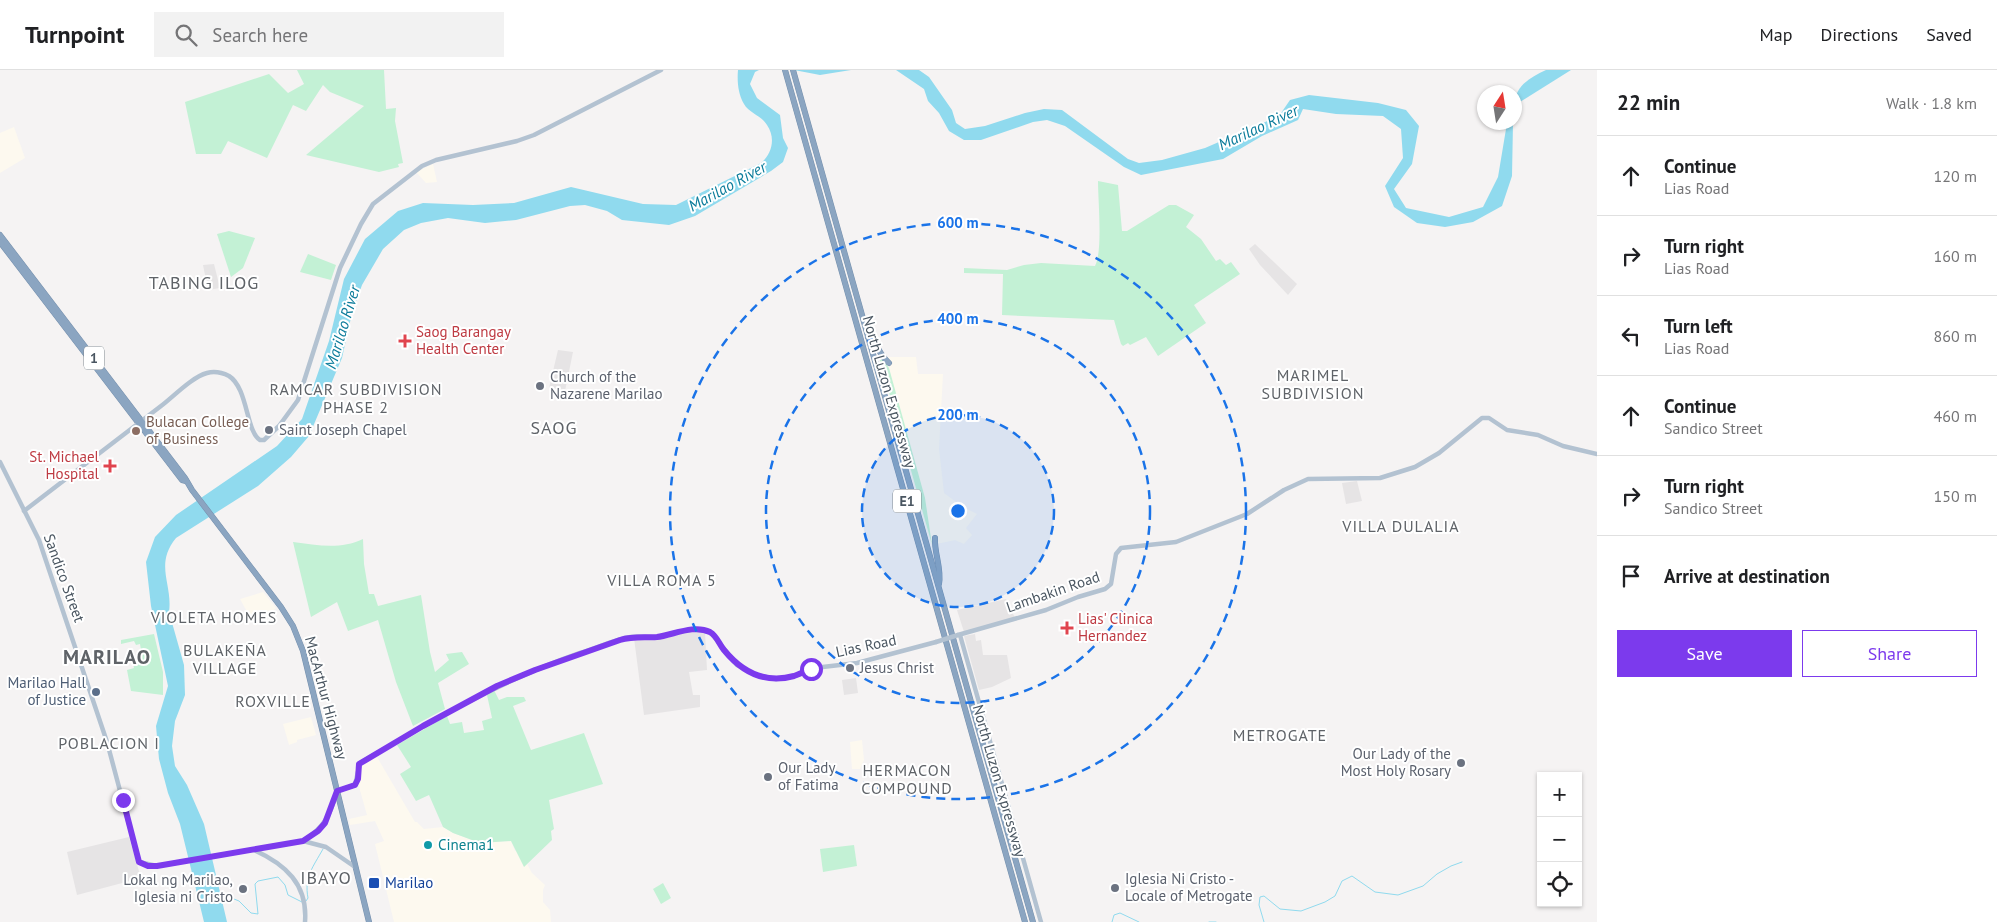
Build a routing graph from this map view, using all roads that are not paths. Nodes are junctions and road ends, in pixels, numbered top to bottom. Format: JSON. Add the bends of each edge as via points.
{"nodes":[{"id":1,"x":661,"y":70,"type":"edge"},
{"id":2,"x":785,"y":70,"type":"edge"},
{"id":3,"x":793,"y":70,"type":"edge"},
{"id":4,"x":0,"y":235,"type":"edge"},
{"id":5,"x":0,"y":242,"type":"edge"},
{"id":6,"x":868,"y":337,"type":"junction"},
{"id":7,"x":890,"y":363,"type":"dead end"},
{"id":8,"x":140,"y":421,"type":"junction"},
{"id":9,"x":1597,"y":454,"type":"edge"},
{"id":10,"x":0,"y":462,"type":"edge"},
{"id":11,"x":24,"y":511,"type":"junction"},
{"id":12,"x":935,"y":538,"type":"dead end"},
{"id":13,"x":939,"y":585,"type":"junction"},
{"id":14,"x":959,"y":635,"type":"junction"},
{"id":15,"x":337,"y":791,"type":"junction"},
{"id":16,"x":303,"y":841,"type":"junction"},
{"id":17,"x":253,"y":850,"type":"junction"},
{"id":18,"x":356,"y":867,"type":"junction"},
{"id":19,"x":305,"y":922,"type":"edge"},
{"id":20,"x":369,"y":922,"type":"edge"},
{"id":21,"x":1025,"y":922,"type":"edge"},
{"id":22,"x":1033,"y":922,"type":"edge"},
{"id":23,"x":1041,"y":922,"type":"edge"}],
"edges":[{"from":1,"to":8,"type":"main road","via":[[534,135],[422,166],[373,204],[340,268],[298,400],[264,440],[255,435],[235,381],[216,372],[201,376]]},
{"from":2,"to":21,"type":"highway","name":"North Luzon Expressway","number":"E1"},
{"from":3,"to":6,"type":"highway","name":"North Luzon Expressway","number":"E1"},
{"from":4,"to":8,"type":"highway","name":"MacArthur Highway","number":"1"},
{"from":5,"to":8,"type":"highway","name":"MacArthur Highway","number":"1"},
{"from":6,"to":7,"type":"highway","via":[[874,340],[880,354]]},
{"from":6,"to":13,"type":"highway","name":"North Luzon Expressway","number":"E1"},
{"from":8,"to":11,"type":"main road"},
{"from":8,"to":15,"type":"highway","name":"MacArthur Highway","number":"1","via":[[276,600],[297,635]]},
{"from":9,"to":14,"type":"main road","name":"Lambakin Road","via":[[1563,446],[1538,435],[1508,430],[1489,418],[1482,418],[1439,453],[1415,467],[1380,478],[1302,481],[1247,514],[1176,542],[1120,548],[1111,584],[1105,590]]},
{"from":10,"to":11,"type":"main road","name":"Sandico Street"},
{"from":11,"to":17,"type":"main road","name":"Sandico Street","via":[[39,540],[107,742],[139,862],[157,866]]},
{"from":12,"to":13,"type":"highway","via":[[941,576]]},
{"from":13,"to":22,"type":"highway","name":"North Luzon Expressway","number":"E1"},
{"from":14,"to":15,"type":"main road","name":"Lias Road","bridge":true,"via":[[857,663],[814,668],[776,679],[751,674],[737,665],[708,631],[630,637],[552,663],[497,686],[360,763],[355,785]]},
{"from":14,"to":23,"type":"main road"},
{"from":15,"to":16,"type":"main road","name":"Sandico Street","via":[[325,823]]},
{"from":15,"to":18,"type":"highway","name":"MacArthur Highway","number":"1"},
{"from":16,"to":17,"type":"main road","name":"Sandico Street"},
{"from":16,"to":18,"type":"main road","name":"Sandico Street","via":[[326,847]]},
{"from":17,"to":19,"type":"main road","via":[[277,862],[291,874],[305,904]]},
{"from":18,"to":20,"type":"highway","name":"MacArthur Highway","number":"1"}]}
